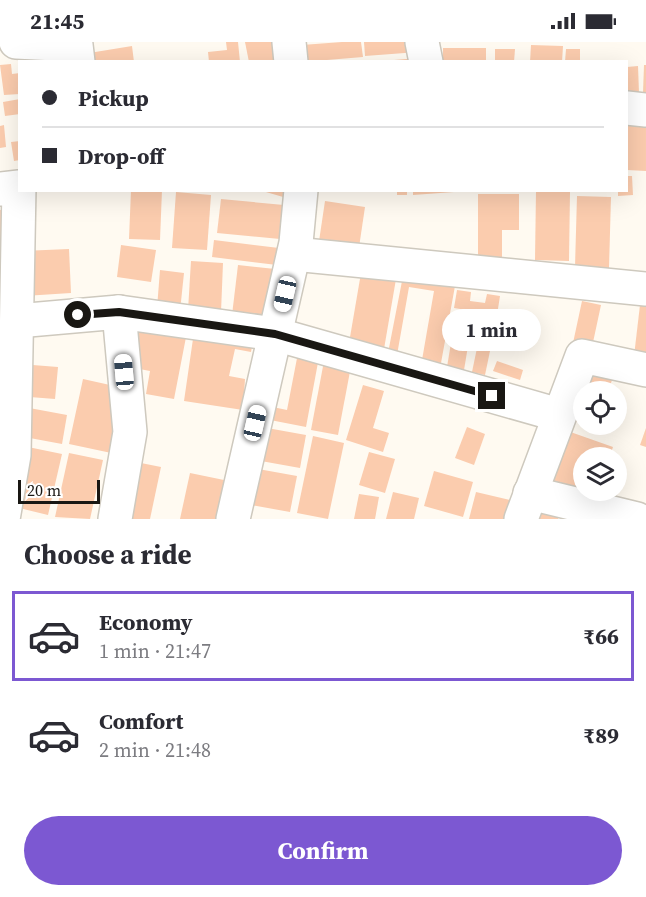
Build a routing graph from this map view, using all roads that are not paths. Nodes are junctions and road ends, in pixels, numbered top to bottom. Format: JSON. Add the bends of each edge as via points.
{"nodes":[{"id":1,"x":16,"y":42,"type":"edge"},
{"id":2,"x":289,"y":42,"type":"edge"},
{"id":3,"x":422,"y":42,"type":"edge"},
{"id":4,"x":83,"y":50,"type":"edge"},
{"id":5,"x":291,"y":60,"type":"edge"},
{"id":6,"x":426,"y":60,"type":"edge"},
{"id":7,"x":628,"y":108,"type":"edge"},
{"id":8,"x":646,"y":110,"type":"edge"},
{"id":9,"x":18,"y":187,"type":"edge"},
{"id":10,"x":0,"y":189,"type":"edge"},
{"id":11,"x":19,"y":192,"type":"edge"},
{"id":12,"x":302,"y":192,"type":"edge"},
{"id":13,"x":294,"y":254,"type":"junction"},
{"id":14,"x":646,"y":289,"type":"edge"},
{"id":15,"x":119,"y":312,"type":"junction"},
{"id":16,"x":17,"y":321,"type":"junction"},
{"id":17,"x":275,"y":334,"type":"junction"},
{"id":18,"x":646,"y":370,"type":"edge"},
{"id":19,"x":560,"y":415,"type":"junction"},
{"id":20,"x":7,"y":454,"type":"edge"},
{"id":21,"x":525,"y":506,"type":"edge"},
{"id":22,"x":243,"y":517,"type":"edge"},
{"id":23,"x":3,"y":519,"type":"edge"},
{"id":24,"x":115,"y":519,"type":"edge"},
{"id":25,"x":637,"y":519,"type":"edge"}],
"edges":[{"from":1,"to":4,"type":"street"},
{"from":2,"to":5,"type":"street"},
{"from":3,"to":6,"type":"street"},
{"from":7,"to":8,"type":"street"},
{"from":9,"to":10,"type":"street"},
{"from":11,"to":16,"type":"street"},
{"from":12,"to":13,"type":"street"},
{"from":13,"to":14,"type":"street"},
{"from":13,"to":17,"type":"street"},
{"from":15,"to":16,"type":"street"},
{"from":15,"to":17,"type":"street"},
{"from":15,"to":24,"type":"street","via":[[130,432]]},
{"from":16,"to":20,"type":"street"},
{"from":17,"to":19,"type":"street"},
{"from":17,"to":22,"type":"street"},
{"from":18,"to":19,"type":"street","via":[[582,356]]},
{"from":19,"to":21,"type":"street"},
{"from":20,"to":23,"type":"street"},
{"from":21,"to":25,"type":"street"}]}
